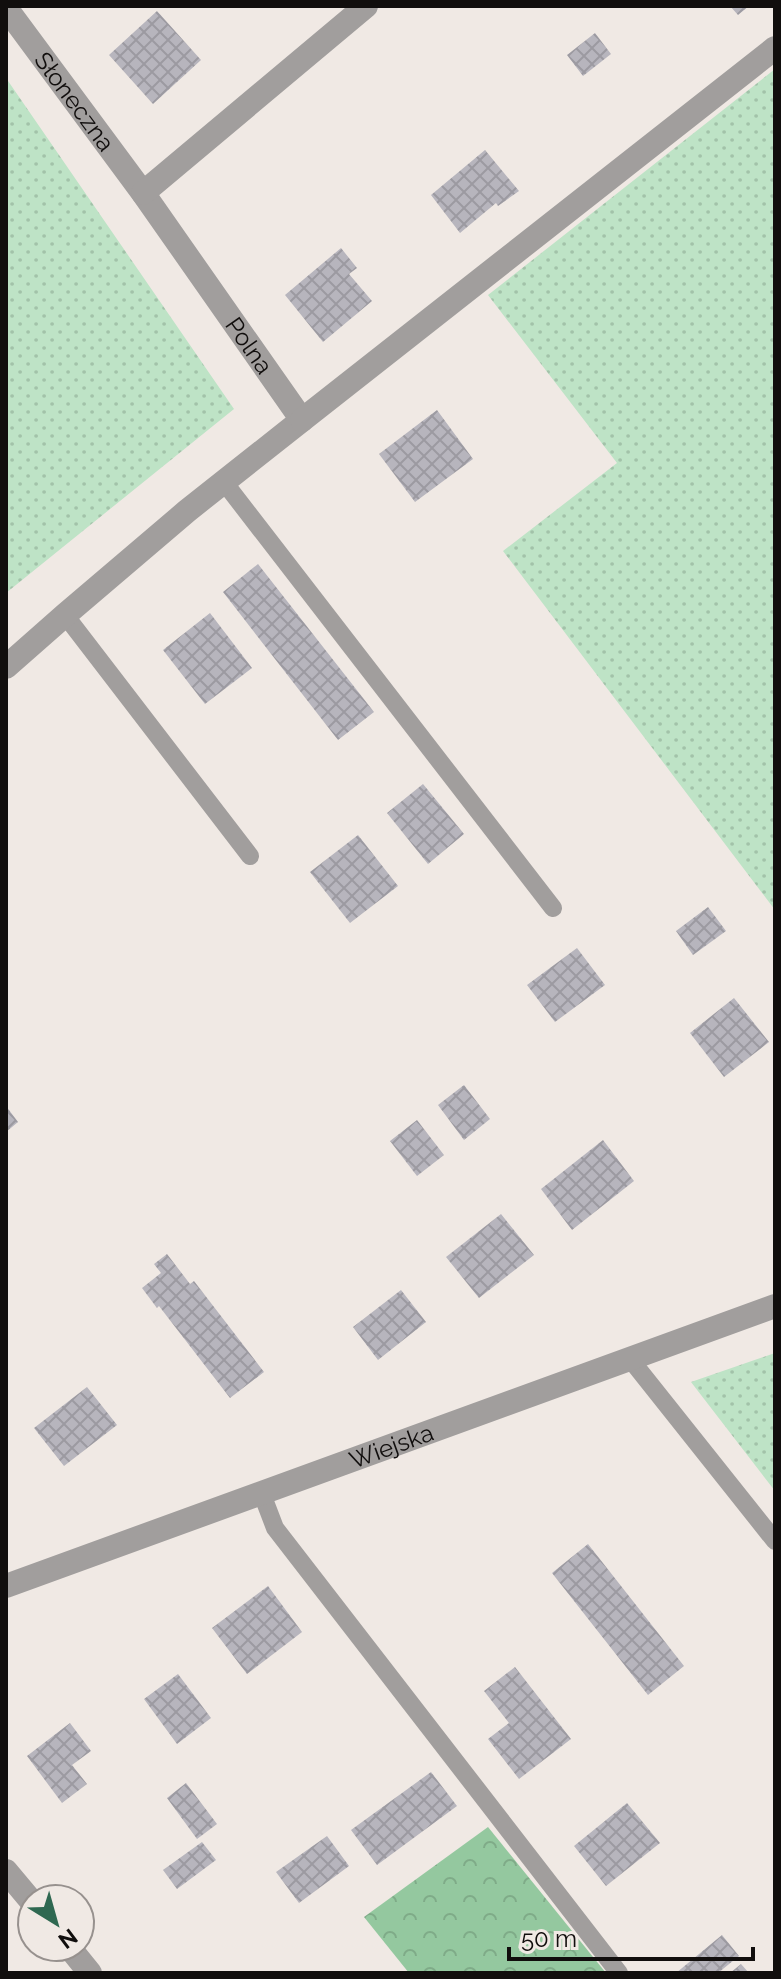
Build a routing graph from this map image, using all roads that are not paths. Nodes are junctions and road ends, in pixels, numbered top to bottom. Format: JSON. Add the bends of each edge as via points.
{"nodes":[{"id":1,"x":366,"y":6,"type":"edge"},
{"id":2,"x":6,"y":8,"type":"edge"},
{"id":3,"x":775,"y":48,"type":"edge"},
{"id":4,"x":143,"y":193,"type":"junction"},
{"id":5,"x":302,"y":420,"type":"junction"},
{"id":6,"x":224,"y":482,"type":"junction"},
{"id":7,"x":65,"y":615,"type":"junction"},
{"id":8,"x":6,"y":667,"type":"edge"},
{"id":9,"x":250,"y":856,"type":"dead end"},
{"id":10,"x":553,"y":908,"type":"dead end"},
{"id":11,"x":775,"y":1306,"type":"edge"},
{"id":12,"x":631,"y":1360,"type":"junction"},
{"id":13,"x":262,"y":1494,"type":"junction"},
{"id":14,"x":775,"y":1541,"type":"edge"},
{"id":15,"x":6,"y":1586,"type":"edge"},
{"id":16,"x":619,"y":1973,"type":"edge"}],
"edges":[{"from":1,"to":4,"type":"street"},
{"from":2,"to":4,"type":"street","name":"Słoneczna"},
{"from":3,"to":5,"type":"street"},
{"from":4,"to":5,"type":"street","name":"Polna"},
{"from":5,"to":6,"type":"street"},
{"from":6,"to":7,"type":"street"},
{"from":6,"to":10,"type":"lane"},
{"from":7,"to":8,"type":"street"},
{"from":7,"to":9,"type":"lane"},
{"from":11,"to":12,"type":"street","name":"Wiejska"},
{"from":12,"to":13,"type":"street","name":"Wiejska"},
{"from":12,"to":14,"type":"lane"},
{"from":13,"to":15,"type":"street","name":"Wiejska"},
{"from":13,"to":16,"type":"lane","via":[[275,1528]]}]}
